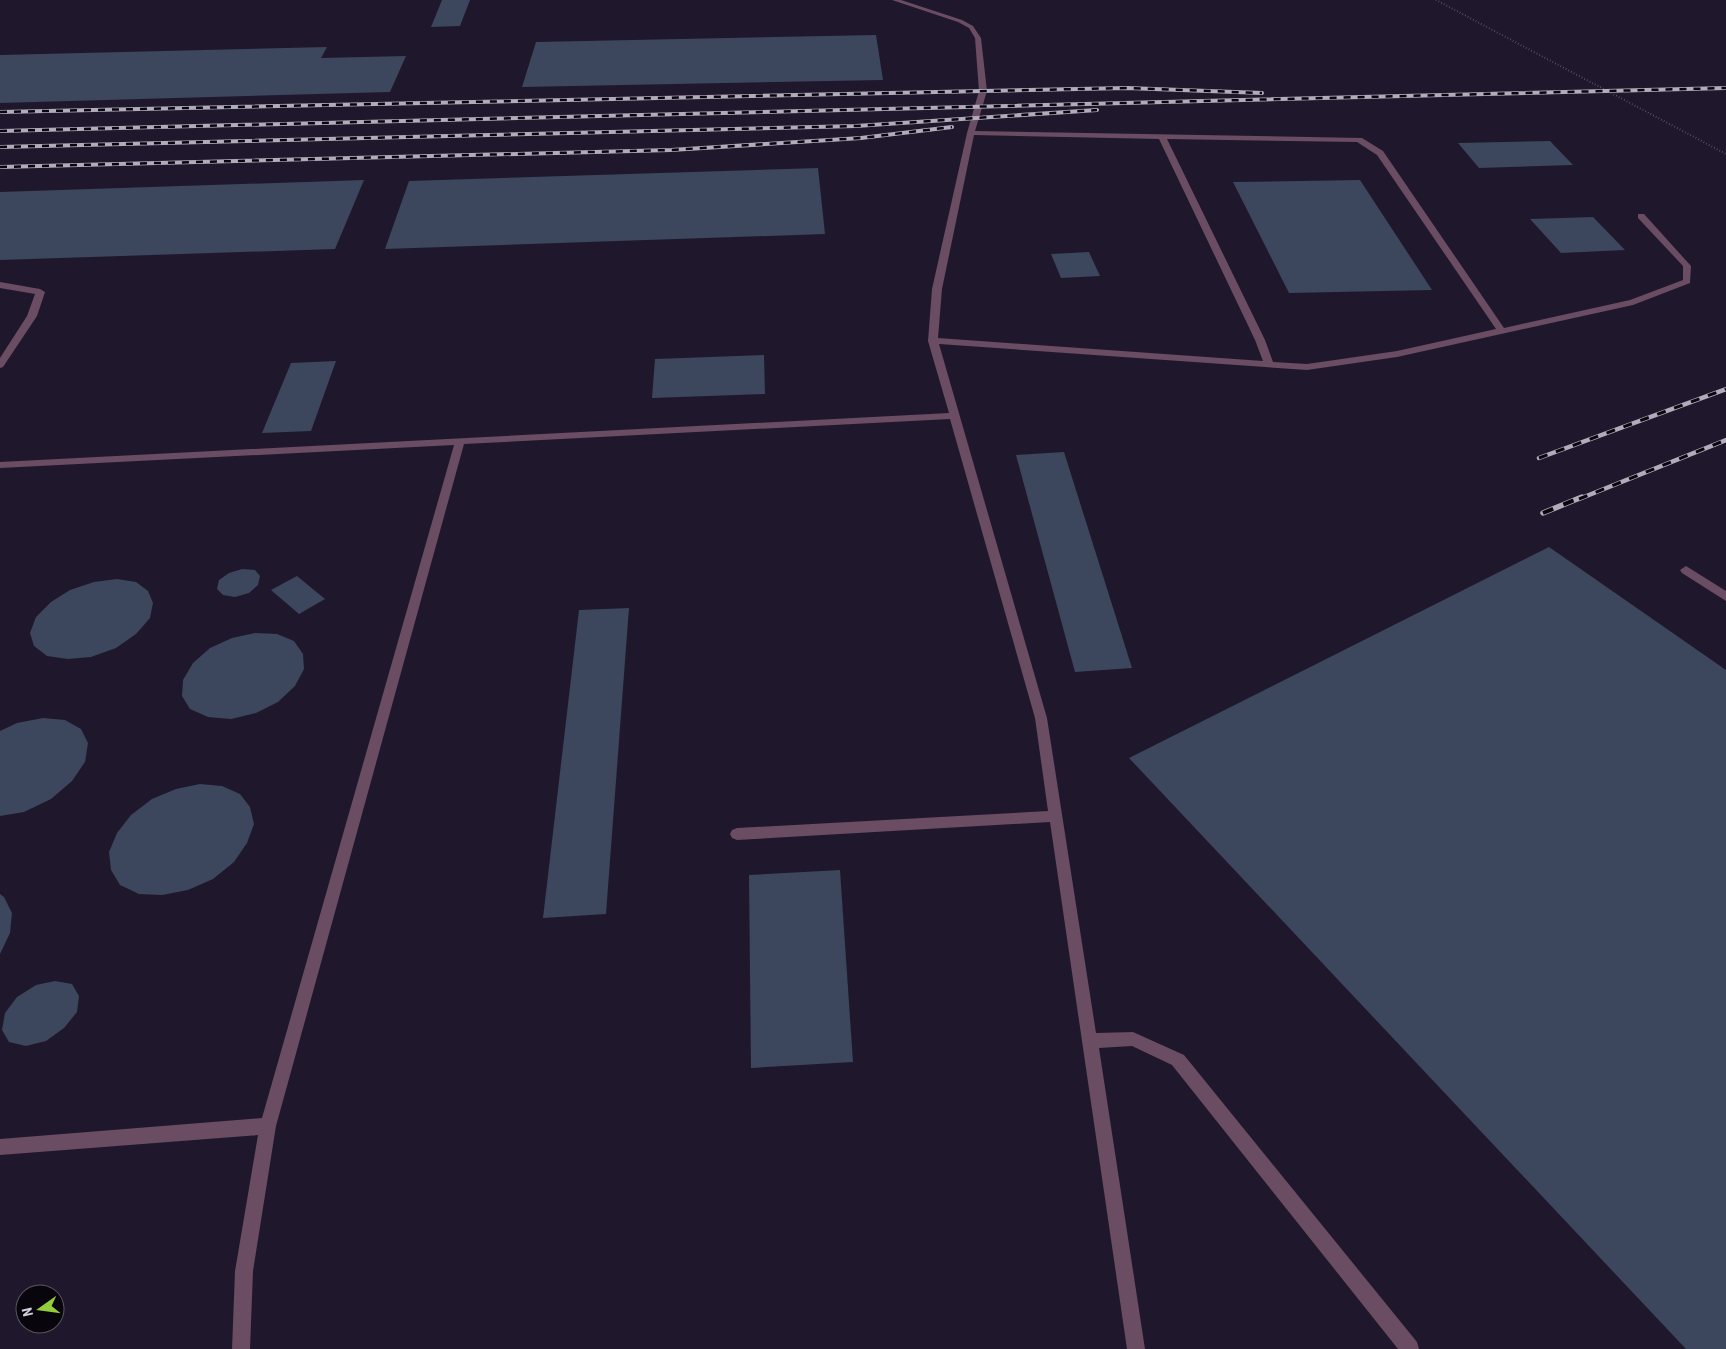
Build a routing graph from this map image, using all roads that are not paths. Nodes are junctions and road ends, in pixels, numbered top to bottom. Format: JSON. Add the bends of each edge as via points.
{"nodes":[{"id":1,"x":895,"y":0,"type":"edge"},
{"id":2,"x":972,"y":132,"type":"junction"},
{"id":3,"x":1162,"y":136,"type":"junction"},
{"id":4,"x":1641,"y":216,"type":"dead end"},
{"id":5,"x":0,"y":285,"type":"edge"},
{"id":6,"x":1502,"y":331,"type":"junction"},
{"id":7,"x":933,"y":341,"type":"junction"},
{"id":8,"x":0,"y":365,"type":"edge"},
{"id":9,"x":1269,"y":365,"type":"junction"},
{"id":10,"x":954,"y":416,"type":"junction"},
{"id":11,"x":460,"y":441,"type":"junction"},
{"id":12,"x":0,"y":465,"type":"edge"},
{"id":13,"x":1686,"y":570,"type":"dead end"},
{"id":14,"x":1726,"y":597,"type":"edge"},
{"id":15,"x":1055,"y":816,"type":"junction"},
{"id":16,"x":737,"y":834,"type":"dead end"},
{"id":17,"x":1090,"y":1041,"type":"junction"},
{"id":18,"x":268,"y":1126,"type":"junction"},
{"id":19,"x":0,"y":1147,"type":"edge"},
{"id":20,"x":241,"y":1349,"type":"edge"},
{"id":21,"x":1136,"y":1349,"type":"edge"},
{"id":22,"x":1410,"y":1349,"type":"edge"}],
"edges":[{"from":1,"to":2,"type":"lane","via":[[953,19],[976,32],[983,91]]},
{"from":2,"to":3,"type":"lane"},
{"from":2,"to":7,"type":"lane","via":[[937,289]]},
{"from":3,"to":6,"type":"lane","via":[[1359,140],[1380,153]]},
{"from":3,"to":9,"type":"lane"},
{"from":4,"to":6,"type":"lane","via":[[1687,266],[1687,281],[1633,302]]},
{"from":5,"to":8,"type":"lane","via":[[40,292],[32,316]]},
{"from":6,"to":9,"type":"lane","via":[[1343,362],[1307,367]]},
{"from":7,"to":9,"type":"lane"},
{"from":7,"to":10,"type":"lane"},
{"from":10,"to":11,"type":"lane"},
{"from":10,"to":15,"type":"lane","via":[[1041,718]]},
{"from":11,"to":12,"type":"lane"},
{"from":11,"to":18,"type":"lane"},
{"from":13,"to":14,"type":"lane"},
{"from":15,"to":16,"type":"lane"},
{"from":15,"to":17,"type":"lane"},
{"from":17,"to":21,"type":"lane"},
{"from":17,"to":22,"type":"lane","via":[[1133,1040],[1178,1060]]},
{"from":18,"to":19,"type":"lane"},
{"from":18,"to":20,"type":"lane","via":[[244,1272]]}]}
